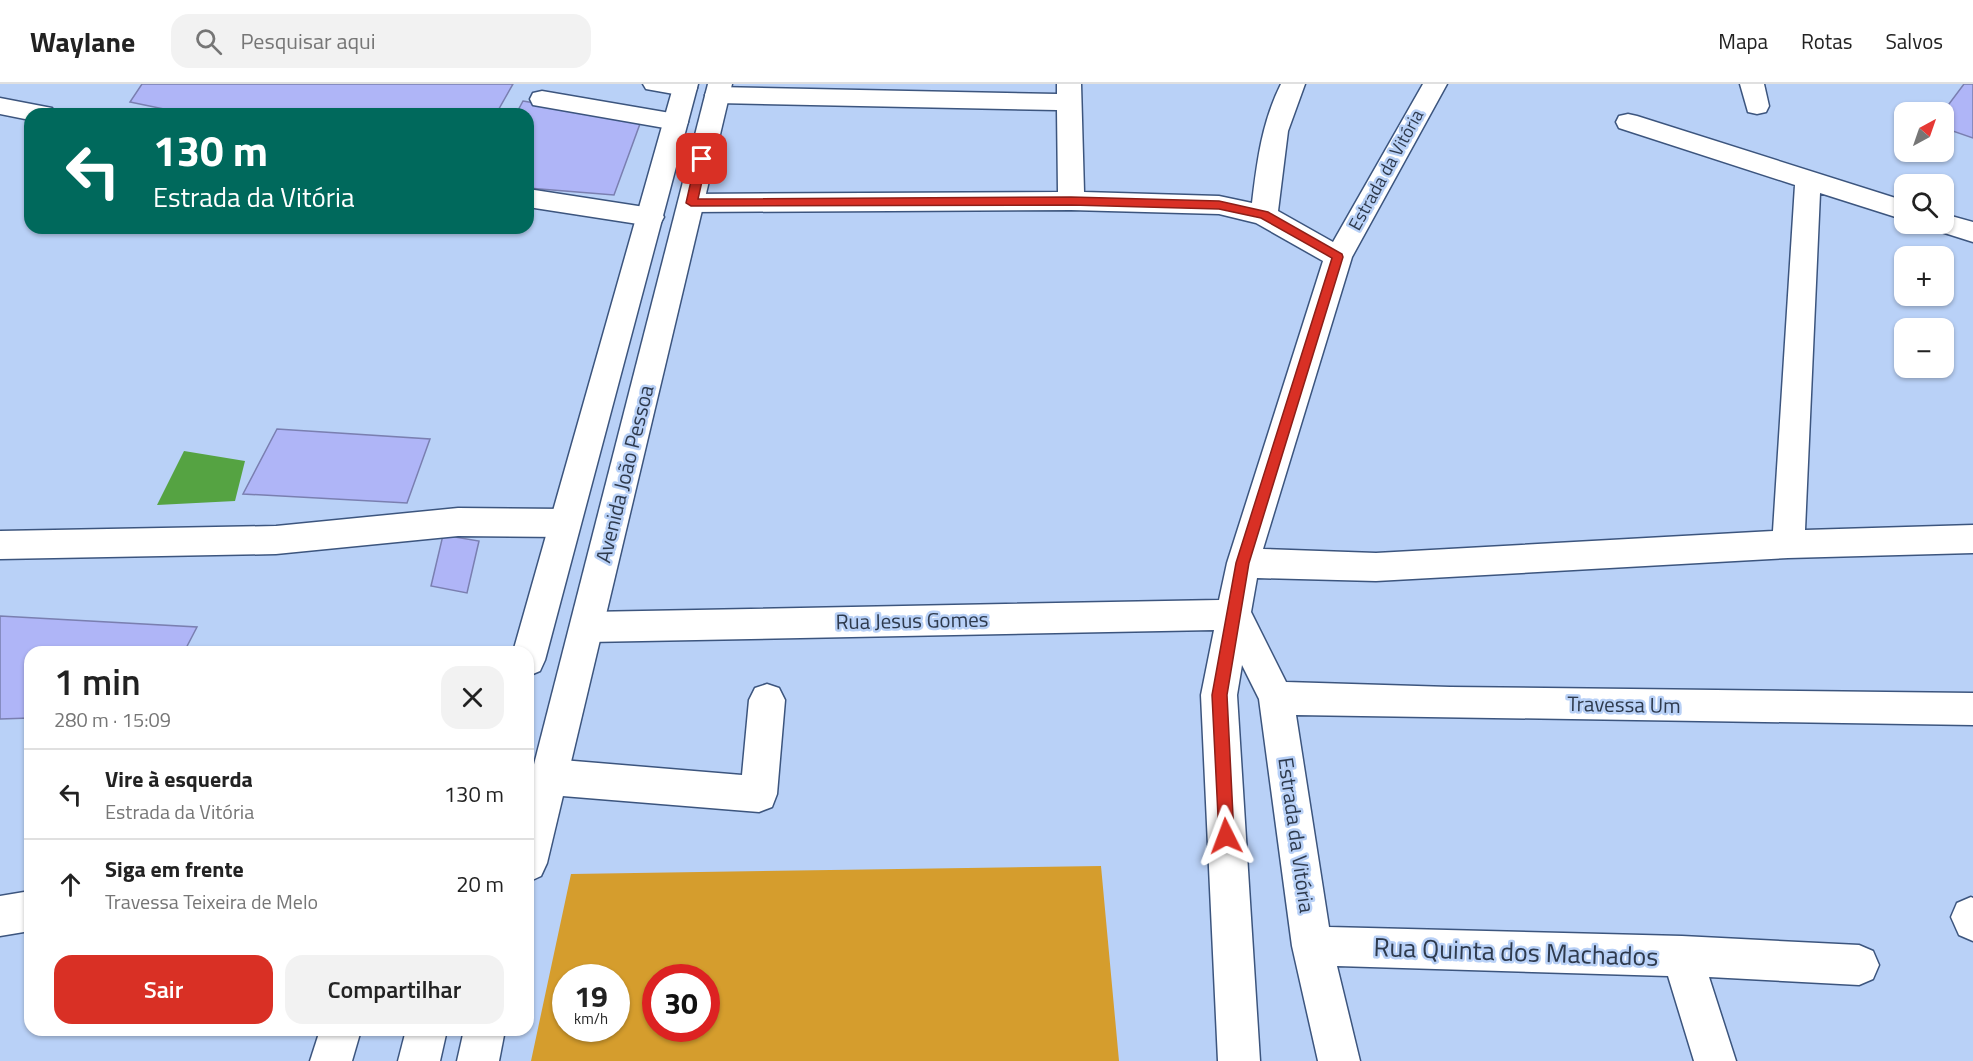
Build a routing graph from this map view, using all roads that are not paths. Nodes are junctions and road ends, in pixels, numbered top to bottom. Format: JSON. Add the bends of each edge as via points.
{"nodes":[{"id":1,"x":656,"y":84,"type":"edge"},
{"id":2,"x":1293,"y":84,"type":"edge"},
{"id":3,"x":1435,"y":84,"type":"edge"},
{"id":4,"x":685,"y":86,"type":"edge"},
{"id":5,"x":718,"y":89,"type":"edge"},
{"id":6,"x":1069,"y":93,"type":"edge"},
{"id":7,"x":542,"y":99,"type":"dead end"},
{"id":8,"x":0,"y":106,"type":"edge"},
{"id":9,"x":24,"y":110,"type":"edge"},
{"id":10,"x":675,"y":122,"type":"junction"},
{"id":11,"x":1628,"y":122,"type":"dead end"},
{"id":12,"x":1808,"y":180,"type":"junction"},
{"id":13,"x":534,"y":199,"type":"edge"},
{"id":14,"x":1071,"y":201,"type":"junction"},
{"id":15,"x":691,"y":203,"type":"junction"},
{"id":16,"x":1894,"y":207,"type":"edge"},
{"id":17,"x":1264,"y":215,"type":"junction"},
{"id":18,"x":651,"y":217,"type":"junction"},
{"id":19,"x":1954,"y":226,"type":"edge"},
{"id":20,"x":1973,"y":232,"type":"edge"},
{"id":21,"x":1338,"y":257,"type":"junction"},
{"id":22,"x":564,"y":523,"type":"junction"},
{"id":23,"x":1973,"y":539,"type":"edge"},
{"id":24,"x":1788,"y":544,"type":"junction"},
{"id":25,"x":0,"y":545,"type":"edge"},
{"id":26,"x":1243,"y":563,"type":"junction"},
{"id":27,"x":1235,"y":615,"type":"junction"},
{"id":28,"x":588,"y":627,"type":"junction"},
{"id":29,"x":532,"y":646,"type":"edge"},
{"id":30,"x":1276,"y":698,"type":"junction"},
{"id":31,"x":767,"y":700,"type":"dead end"},
{"id":32,"x":1973,"y":709,"type":"edge"},
{"id":33,"x":550,"y":777,"type":"junction"},
{"id":34,"x":534,"y":840,"type":"edge"},
{"id":35,"x":24,"y":911,"type":"edge"},
{"id":36,"x":0,"y":915,"type":"edge"},
{"id":37,"x":1312,"y":946,"type":"junction"},
{"id":38,"x":1682,"y":956,"type":"junction"},
{"id":39,"x":1859,"y":965,"type":"dead end"},
{"id":40,"x":339,"y":1036,"type":"edge"},
{"id":41,"x":426,"y":1036,"type":"edge"},
{"id":42,"x":484,"y":1036,"type":"edge"},
{"id":43,"x":331,"y":1061,"type":"edge"},
{"id":44,"x":419,"y":1061,"type":"edge"},
{"id":45,"x":478,"y":1061,"type":"edge"},
{"id":46,"x":1239,"y":1061,"type":"edge"},
{"id":47,"x":1339,"y":1061,"type":"edge"},
{"id":48,"x":1715,"y":1061,"type":"edge"}],
"edges":[{"from":1,"to":4,"type":"street"},
{"from":2,"to":17,"type":"street","via":[[1282,104],[1271,146]]},
{"from":3,"to":21,"type":"street","name":"Estrada da Vitória"},
{"from":4,"to":10,"type":"street","name":"Avenida João Pessoa"},
{"from":5,"to":6,"type":"street"},
{"from":5,"to":15,"type":"street","name":"Avenida João Pessoa"},
{"from":6,"to":14,"type":"street"},
{"from":7,"to":10,"type":"street"},
{"from":8,"to":9,"type":"street"},
{"from":10,"to":18,"type":"street","name":"Avenida João Pessoa"},
{"from":11,"to":12,"type":"street"},
{"from":12,"to":16,"type":"street"},
{"from":12,"to":24,"type":"street"},
{"from":13,"to":18,"type":"street"},
{"from":14,"to":15,"type":"street"},
{"from":14,"to":17,"type":"street","via":[[1219,205]]},
{"from":15,"to":28,"type":"street","name":"Avenida João Pessoa"},
{"from":17,"to":21,"type":"street"},
{"from":18,"to":22,"type":"street","name":"Avenida João Pessoa"},
{"from":19,"to":20,"type":"street"},
{"from":21,"to":26,"type":"street","name":"Estrada da Vitória"},
{"from":22,"to":25,"type":"street","via":[[458,522],[276,540]]},
{"from":22,"to":29,"type":"street","name":"Avenida João Pessoa"},
{"from":23,"to":24,"type":"street"},
{"from":24,"to":26,"type":"street","via":[[1376,567]]},
{"from":26,"to":27,"type":"street","name":"Estrada da Vitória"},
{"from":27,"to":28,"type":"street","name":"Rua Jesus Gomes"},
{"from":27,"to":30,"type":"street","name":"Estrada da Vitória"},
{"from":27,"to":46,"type":"street","name":"Estrada da Vitória","via":[[1219,695]]},
{"from":28,"to":33,"type":"street","name":"Avenida João Pessoa"},
{"from":30,"to":32,"type":"street","name":"Travessa Um","via":[[1450,704]]},
{"from":30,"to":37,"type":"street","name":"Estrada da Vitória"},
{"from":31,"to":33,"type":"street","via":[[759,794]]},
{"from":33,"to":34,"type":"street","name":"Avenida João Pessoa"},
{"from":35,"to":36,"type":"street"},
{"from":37,"to":38,"type":"street","name":"Rua Quinta dos Machados"},
{"from":37,"to":47,"type":"street","name":"Estrada da Vitória"},
{"from":38,"to":39,"type":"street"},
{"from":38,"to":48,"type":"street","name":"Rua Quinta dos Machados"},
{"from":40,"to":43,"type":"street"},
{"from":41,"to":44,"type":"street"},
{"from":42,"to":45,"type":"street"}]}
